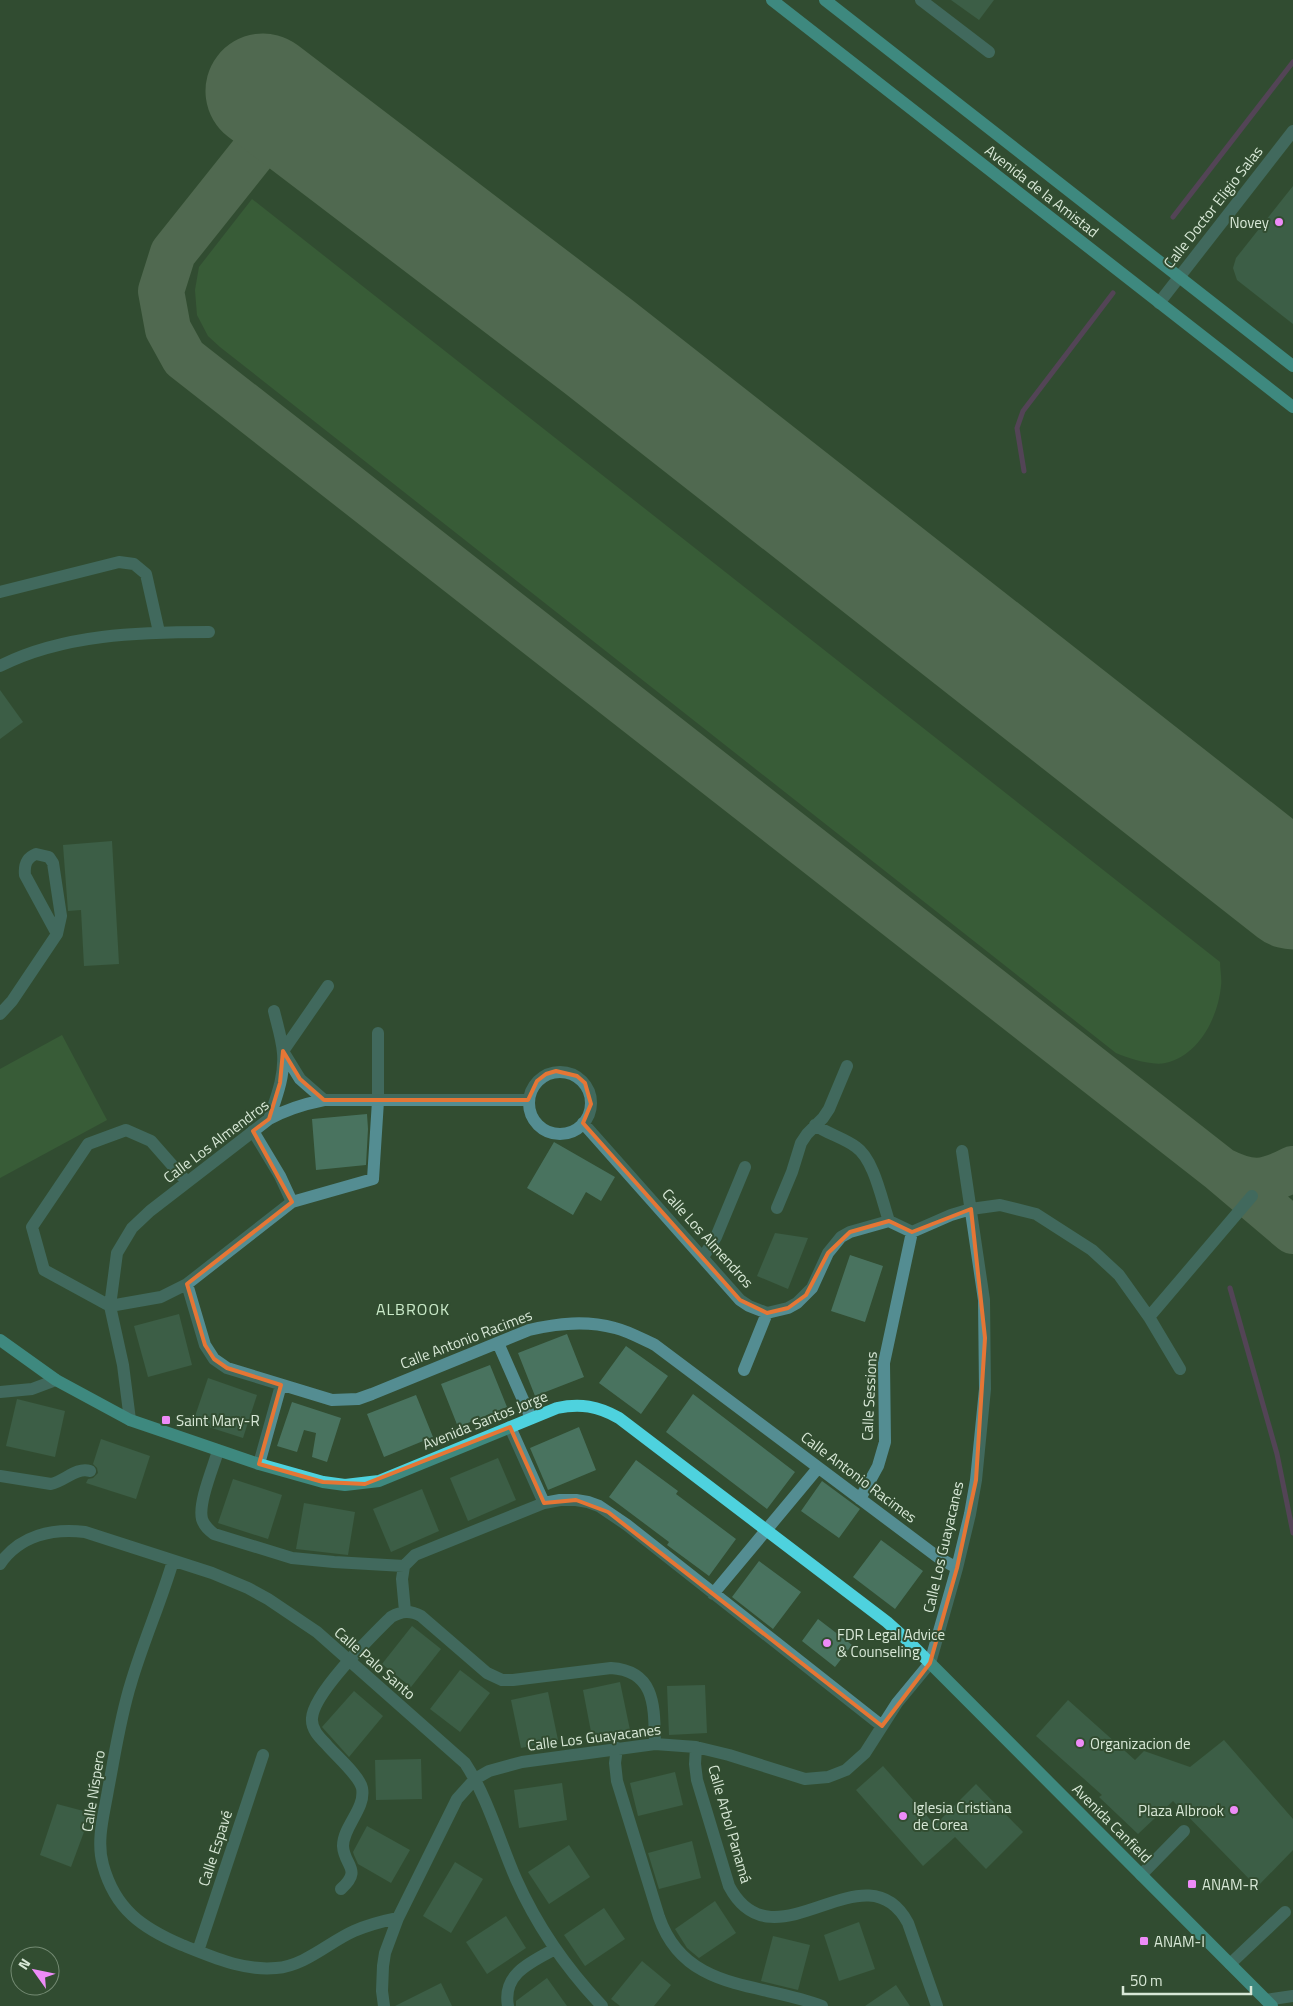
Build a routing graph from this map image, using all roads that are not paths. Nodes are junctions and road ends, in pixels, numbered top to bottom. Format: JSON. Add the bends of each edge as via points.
{"nodes":[{"id":1,"x":772,"y":0,"type":"edge"},
{"id":2,"x":825,"y":0,"type":"edge"},
{"id":3,"x":921,"y":0,"type":"edge"},
{"id":4,"x":989,"y":52,"type":"dead end"},
{"id":5,"x":1293,"y":131,"type":"edge"},
{"id":6,"x":1179,"y":277,"type":"junction"},
{"id":7,"x":1159,"y":303,"type":"junction"},
{"id":8,"x":1293,"y":366,"type":"edge"},
{"id":9,"x":1293,"y":407,"type":"edge"},
{"id":10,"x":3,"y":587,"type":"edge"},
{"id":11,"x":159,"y":632,"type":"junction"},
{"id":12,"x":209,"y":632,"type":"dead end"},
{"id":13,"x":0,"y":666,"type":"edge"},
{"id":14,"x":57,"y":934,"type":"junction"},
{"id":15,"x":328,"y":986,"type":"dead end"},
{"id":16,"x":274,"y":1011,"type":"dead end"},
{"id":17,"x":0,"y":1014,"type":"edge"},
{"id":18,"x":378,"y":1033,"type":"dead end"},
{"id":19,"x":283,"y":1051,"type":"junction"},
{"id":20,"x":847,"y":1066,"type":"dead end"},
{"id":21,"x":324,"y":1100,"type":"junction"},
{"id":22,"x":528,"y":1100,"type":"junction"},
{"id":23,"x":378,"y":1101,"type":"junction"},
{"id":24,"x":269,"y":1119,"type":"junction"},
{"id":25,"x":583,"y":1123,"type":"junction"},
{"id":26,"x":815,"y":1125,"type":"junction"},
{"id":27,"x":254,"y":1131,"type":"junction"},
{"id":28,"x":962,"y":1151,"type":"dead end"},
{"id":29,"x":745,"y":1167,"type":"dead end"},
{"id":30,"x":187,"y":1182,"type":"junction"},
{"id":31,"x":1252,"y":1196,"type":"dead end"},
{"id":32,"x":292,"y":1202,"type":"junction"},
{"id":33,"x":777,"y":1208,"type":"dead end"},
{"id":34,"x":971,"y":1209,"type":"junction"},
{"id":35,"x":889,"y":1221,"type":"junction"},
{"id":36,"x":912,"y":1232,"type":"junction"},
{"id":37,"x":703,"y":1257,"type":"junction"},
{"id":38,"x":187,"y":1284,"type":"junction"},
{"id":39,"x":110,"y":1306,"type":"junction"},
{"id":40,"x":767,"y":1313,"type":"junction"},
{"id":41,"x":1149,"y":1317,"type":"junction"},
{"id":42,"x":0,"y":1340,"type":"edge"},
{"id":43,"x":498,"y":1343,"type":"junction"},
{"id":44,"x":1180,"y":1369,"type":"dead end"},
{"id":45,"x":744,"y":1370,"type":"dead end"},
{"id":46,"x":56,"y":1380,"type":"junction"},
{"id":47,"x":282,"y":1385,"type":"junction"},
{"id":48,"x":0,"y":1392,"type":"edge"},
{"id":49,"x":531,"y":1418,"type":"junction"},
{"id":50,"x":130,"y":1420,"type":"junction"},
{"id":51,"x":510,"y":1427,"type":"junction"},
{"id":52,"x":218,"y":1451,"type":"junction"},
{"id":53,"x":259,"y":1464,"type":"junction"},
{"id":54,"x":818,"y":1468,"type":"junction"},
{"id":55,"x":90,"y":1471,"type":"dead end"},
{"id":56,"x":0,"y":1476,"type":"edge"},
{"id":57,"x":860,"y":1499,"type":"junction"},
{"id":58,"x":544,"y":1504,"type":"junction"},
{"id":59,"x":767,"y":1531,"type":"junction"},
{"id":60,"x":173,"y":1561,"type":"junction"},
{"id":61,"x":0,"y":1564,"type":"edge"},
{"id":62,"x":404,"y":1566,"type":"junction"},
{"id":63,"x":957,"y":1568,"type":"junction"},
{"id":64,"x":713,"y":1594,"type":"junction"},
{"id":65,"x":405,"y":1611,"type":"junction"},
{"id":66,"x":348,"y":1660,"type":"junction"},
{"id":67,"x":930,"y":1663,"type":"junction"},
{"id":68,"x":882,"y":1726,"type":"junction"},
{"id":69,"x":655,"y":1744,"type":"junction"},
{"id":70,"x":696,"y":1747,"type":"junction"},
{"id":71,"x":617,"y":1748,"type":"junction"},
{"id":72,"x":263,"y":1755,"type":"dead end"},
{"id":73,"x":475,"y":1779,"type":"junction"},
{"id":74,"x":1184,"y":1831,"type":"dead end"},
{"id":75,"x":1141,"y":1875,"type":"junction"},
{"id":76,"x":341,"y":1889,"type":"dead end"},
{"id":77,"x":1285,"y":1912,"type":"dead end"},
{"id":78,"x":398,"y":1918,"type":"junction"},
{"id":79,"x":555,"y":1949,"type":"junction"},
{"id":80,"x":198,"y":1951,"type":"junction"},
{"id":81,"x":1230,"y":1964,"type":"junction"},
{"id":82,"x":1293,"y":1996,"type":"edge"},
{"id":83,"x":1269,"y":2003,"type":"edge"},
{"id":84,"x":384,"y":2006,"type":"edge"},
{"id":85,"x":508,"y":2006,"type":"edge"},
{"id":86,"x":602,"y":2006,"type":"edge"},
{"id":87,"x":822,"y":2006,"type":"edge"},
{"id":88,"x":937,"y":2006,"type":"edge"}],
"edges":[{"from":1,"to":7,"type":"main road","name":"Avenida de la Amistad"},
{"from":2,"to":6,"type":"main road","name":"Avenida de la Amistad"},
{"from":3,"to":4,"type":"street"},
{"from":5,"to":6,"type":"street","name":"Calle Doctor Eligio Salas"},
{"from":6,"to":7,"type":"street","name":"Calle Doctor Eligio Salas"},
{"from":6,"to":8,"type":"main road","name":"Avenida de la Amistad"},
{"from":7,"to":9,"type":"main road","name":"Avenida de la Amistad"},
{"from":10,"to":11,"type":"street","via":[[119,562],[134,564],[146,574]]},
{"from":11,"to":12,"type":"street"},
{"from":11,"to":13,"type":"street","via":[[85,639]]},
{"from":14,"to":14,"type":"street","via":[[61,916],[53,863],[44,855],[36,854],[26,862],[25,875]]},
{"from":14,"to":17,"type":"street"},
{"from":15,"to":19,"type":"street"},
{"from":16,"to":19,"type":"street"},
{"from":18,"to":23,"type":"street"},
{"from":19,"to":21,"type":"street","via":[[300,1079]]},
{"from":19,"to":24,"type":"street","via":[[280,1083]]},
{"from":20,"to":26,"type":"street","via":[[829,1109]]},
{"from":21,"to":23,"type":"street","name":"Calle Los Almendros"},
{"from":21,"to":24,"type":"street","name":"Calle Los Almendros","via":[[304,1104]]},
{"from":22,"to":23,"type":"street","name":"Calle Los Almendros"},
{"from":22,"to":25,"type":"street","via":[[533,1119],[547,1132],[566,1133]]},
{"from":22,"to":25,"type":"street","via":[[537,1081],[546,1074],[556,1071],[577,1076],[587,1088],[591,1104]]},
{"from":23,"to":32,"type":"street","via":[[373,1179]]},
{"from":24,"to":27,"type":"street","name":"Calle Los Almendros"},
{"from":25,"to":37,"type":"street","name":"Calle Los Almendros"},
{"from":26,"to":33,"type":"street","via":[[801,1143]]},
{"from":26,"to":35,"type":"street","via":[[865,1154]]},
{"from":27,"to":30,"type":"street","name":"Calle Los Almendros"},
{"from":27,"to":32,"type":"street"},
{"from":28,"to":34,"type":"street","name":"Calle Los Guayacanes"},
{"from":29,"to":37,"type":"street","via":[[716,1237]]},
{"from":30,"to":39,"type":"street","name":"Calle Los Almendros","via":[[132,1228],[117,1253]]},
{"from":30,"to":39,"type":"street","via":[[151,1141],[126,1130],[88,1144],[32,1227],[44,1270]]},
{"from":31,"to":41,"type":"street"},
{"from":32,"to":38,"type":"street"},
{"from":34,"to":36,"type":"street"},
{"from":34,"to":41,"type":"street","via":[[1000,1205],[1036,1214],[1092,1250],[1119,1274]]},
{"from":34,"to":63,"type":"street","name":"Calle Los Guayacanes","via":[[984,1300],[985,1389],[976,1480]]},
{"from":35,"to":36,"type":"street"},
{"from":35,"to":40,"type":"street","via":[[841,1237],[828,1253],[818,1279],[806,1295],[788,1308]]},
{"from":36,"to":57,"type":"street","name":"Calle Sessions","via":[[884,1363],[885,1442],[878,1466]]},
{"from":37,"to":40,"type":"street","name":"Calle Los Almendros","via":[[740,1300]]},
{"from":38,"to":39,"type":"street","via":[[161,1297]]},
{"from":38,"to":47,"type":"street","name":"Calle Antonio Racimes","via":[[205,1345],[214,1358],[226,1368]]},
{"from":39,"to":50,"type":"street","name":"Calle Los Almendros","via":[[123,1365]]},
{"from":40,"to":45,"type":"street"},
{"from":41,"to":44,"type":"street"},
{"from":42,"to":46,"type":"main road","name":"Avenida Santos Jorge"},
{"from":43,"to":47,"type":"street","name":"Calle Antonio Racimes","via":[[358,1399],[332,1400]]},
{"from":43,"to":49,"type":"street"},
{"from":43,"to":54,"type":"street","name":"Calle Antonio Racimes","via":[[529,1330],[556,1324],[587,1323],[616,1328],[655,1345]]},
{"from":46,"to":48,"type":"street","via":[[32,1389]]},
{"from":46,"to":50,"type":"main road","name":"Avenida Santos Jorge"},
{"from":47,"to":53,"type":"street"},
{"from":49,"to":51,"type":"main road","name":"Avenida Santos Jorge"},
{"from":49,"to":59,"type":"main road","name":"Avenida Santos Jorge","via":[[572,1405],[607,1411]]},
{"from":50,"to":52,"type":"main road","name":"Avenida Santos Jorge"},
{"from":51,"to":53,"type":"main road","name":"Avenida Santos Jorge","via":[[399,1474],[365,1484],[323,1482]]},
{"from":51,"to":58,"type":"street"},
{"from":52,"to":53,"type":"main road","name":"Avenida Santos Jorge"},
{"from":52,"to":62,"type":"street","via":[[201,1512],[204,1525],[214,1534],[292,1558]]},
{"from":54,"to":57,"type":"street","name":"Calle Antonio Racimes"},
{"from":54,"to":59,"type":"street"},
{"from":55,"to":56,"type":"street","via":[[78,1470],[51,1484]]},
{"from":57,"to":63,"type":"street","name":"Calle Antonio Racimes"},
{"from":58,"to":62,"type":"street","via":[[415,1555]]},
{"from":58,"to":64,"type":"street","via":[[576,1500],[599,1506]]},
{"from":59,"to":64,"type":"street"},
{"from":59,"to":67,"type":"main road","name":"Avenida Santos Jorge","via":[[887,1622]]},
{"from":60,"to":61,"type":"street","name":"Calle Palo Santo","via":[[93,1534],[68,1530],[36,1536],[12,1551]]},
{"from":60,"to":66,"type":"street","name":"Calle Palo Santo","via":[[228,1579],[268,1599],[306,1624]]},
{"from":60,"to":80,"type":"street","name":"Calle Níspero","via":[[121,1719],[101,1852],[111,1887],[130,1914],[152,1932]]},
{"from":62,"to":65,"type":"street"},
{"from":63,"to":67,"type":"street","name":"Calle Los Guayacanes"},
{"from":64,"to":68,"type":"street"},
{"from":65,"to":66,"type":"street","via":[[391,1617]]},
{"from":65,"to":69,"type":"street","via":[[421,1616],[486,1672],[502,1680],[611,1668],[632,1672],[644,1683],[654,1704]]},
{"from":66,"to":73,"type":"street","name":"Calle Palo Santo","via":[[465,1763]]},
{"from":66,"to":76,"type":"street","via":[[312,1717],[317,1736],[356,1776],[362,1788],[360,1802],[343,1839],[352,1873]]},
{"from":67,"to":68,"type":"street","name":"Calle Los Guayacanes"},
{"from":67,"to":75,"type":"main road","name":"Avenida Canfield"},
{"from":68,"to":70,"type":"street","name":"Calle Los Guayacanes","via":[[854,1764],[838,1774],[818,1779],[793,1777]]},
{"from":69,"to":70,"type":"street","name":"Calle Los Guayacanes"},
{"from":69,"to":71,"type":"street","name":"Calle Los Guayacanes"},
{"from":70,"to":88,"type":"street","name":"Calle Arbol Panamá","via":[[697,1780],[729,1886],[738,1899],[753,1912],[774,1918],[855,1896],[868,1894],[888,1899],[908,1923]]},
{"from":71,"to":73,"type":"street","name":"Calle Los Guayacanes","via":[[503,1766]]},
{"from":71,"to":87,"type":"street","via":[[617,1782],[661,1923],[680,1952],[715,1977]]},
{"from":72,"to":80,"type":"street","name":"Calle Espavé"},
{"from":73,"to":78,"type":"street","name":"Calle Los Guayacanes","via":[[457,1799]]},
{"from":73,"to":79,"type":"street","name":"Calle Palo Santo","via":[[523,1893]]},
{"from":74,"to":75,"type":"street"},
{"from":75,"to":81,"type":"main road","name":"Avenida Canfield"},
{"from":77,"to":81,"type":"street"},
{"from":78,"to":80,"type":"street","name":"Calle Níspero","via":[[354,1931],[309,1957],[279,1968],[251,1969]]},
{"from":78,"to":84,"type":"street","via":[[382,1966]]},
{"from":79,"to":85,"type":"street","via":[[512,1978],[507,1990]]},
{"from":79,"to":86,"type":"street","name":"Calle Palo Santo"},
{"from":81,"to":83,"type":"main road","name":"Avenida Canfield"},
{"from":82,"to":83,"type":"street"}]}
